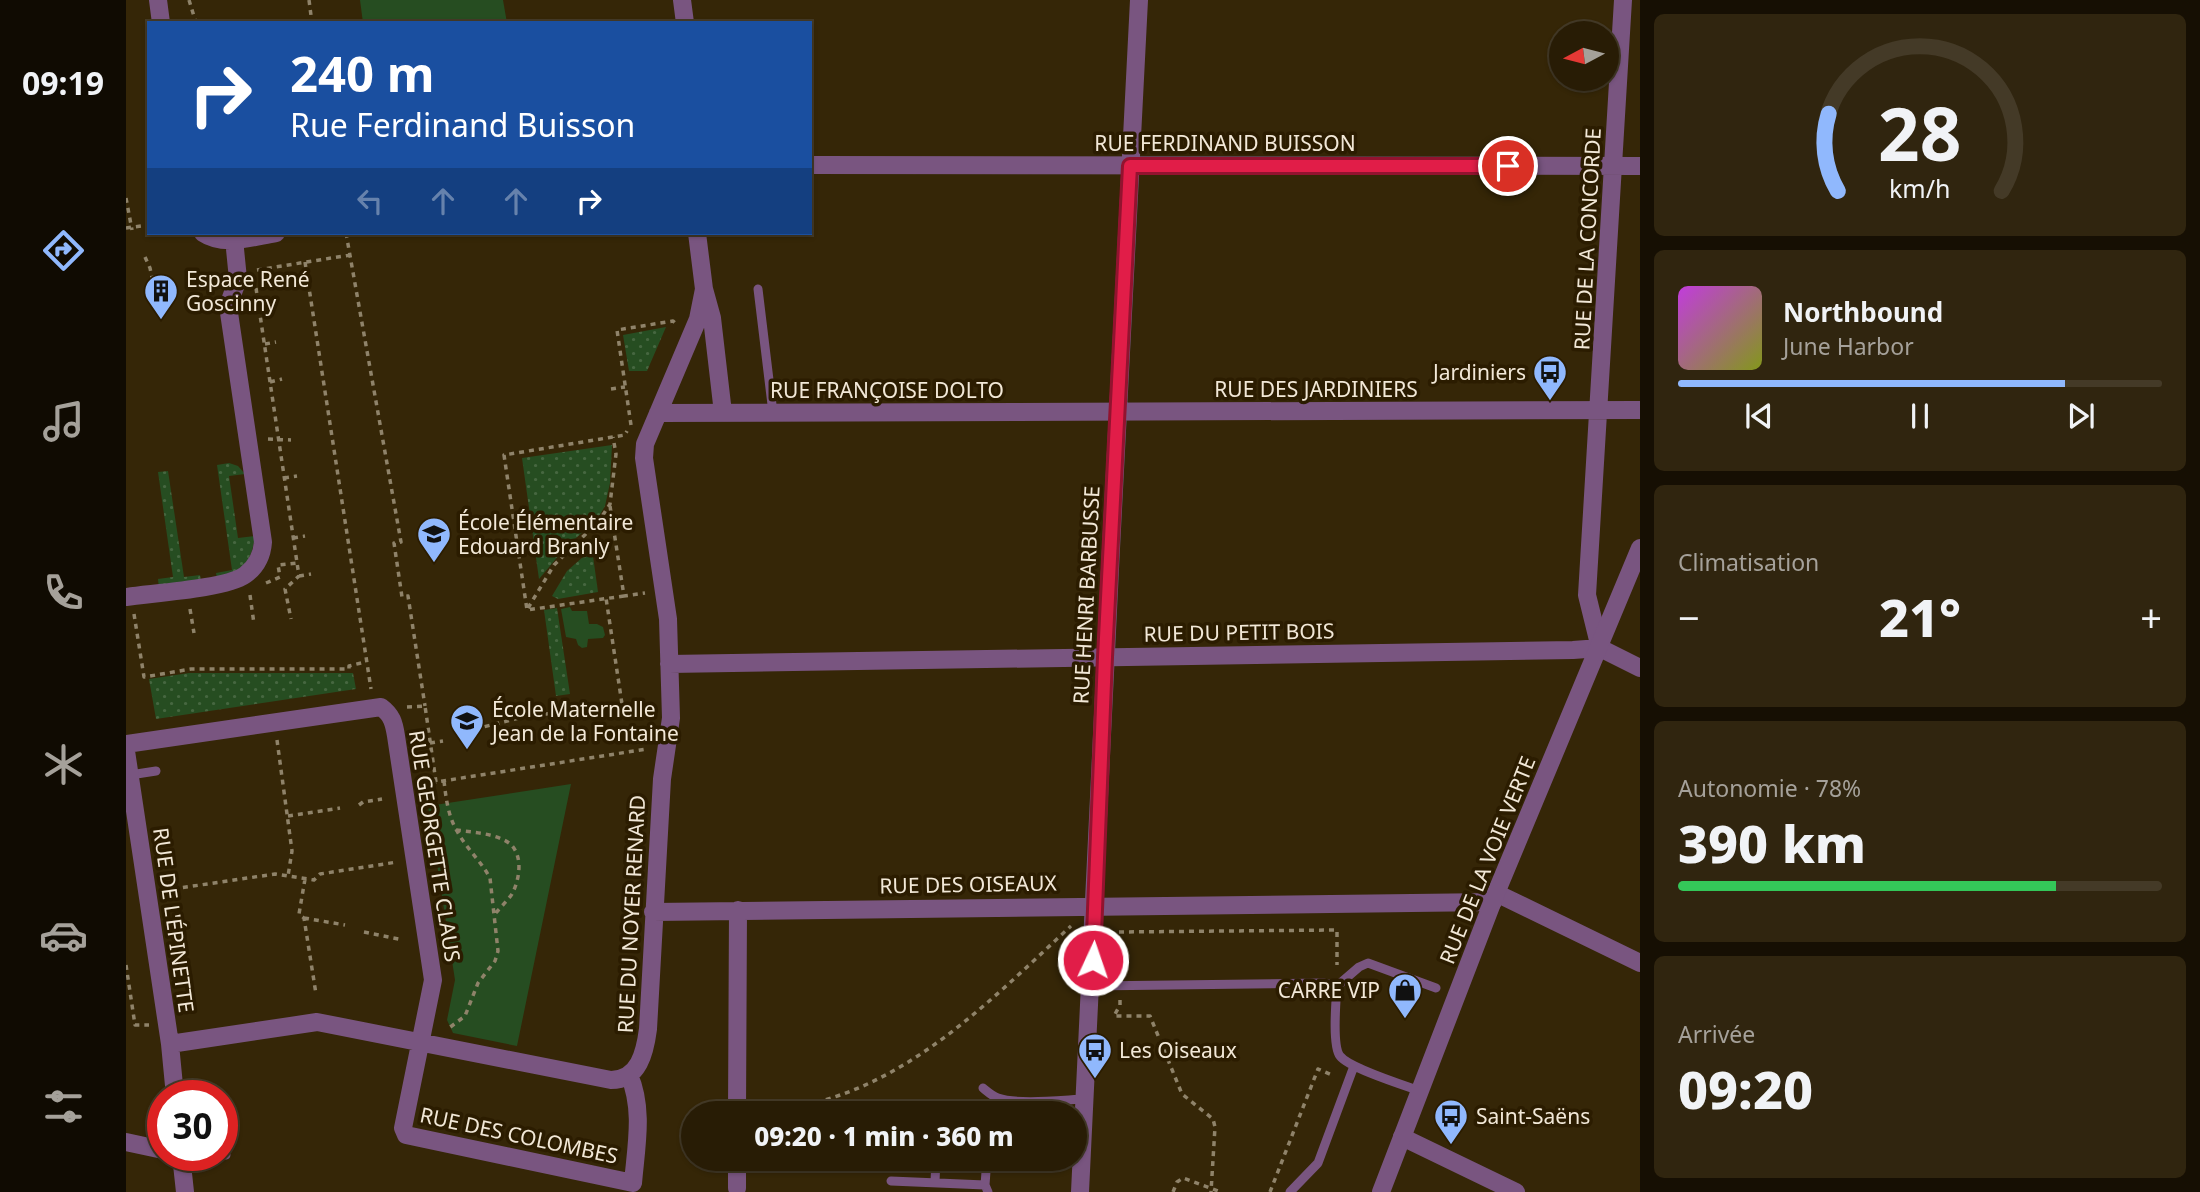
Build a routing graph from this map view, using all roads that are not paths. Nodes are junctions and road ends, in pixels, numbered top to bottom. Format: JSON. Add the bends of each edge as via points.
{"nodes":[{"id":1,"x":158,"y":0,"type":"edge"},
{"id":2,"x":682,"y":0,"type":"edge"},
{"id":3,"x":1139,"y":0,"type":"edge"},
{"id":4,"x":1623,"y":0,"type":"edge"},
{"id":5,"x":161,"y":21,"type":"edge"},
{"id":6,"x":685,"y":21,"type":"edge"},
{"id":7,"x":812,"y":165,"type":"edge"},
{"id":8,"x":1130,"y":166,"type":"junction"},
{"id":9,"x":1614,"y":166,"type":"junction"},
{"id":10,"x":1640,"y":166,"type":"edge"},
{"id":11,"x":262,"y":235,"type":"edge"},
{"id":12,"x":697,"y":235,"type":"edge"},
{"id":13,"x":209,"y":236,"type":"edge"},
{"id":14,"x":234,"y":239,"type":"junction"},
{"id":15,"x":704,"y":289,"type":"junction"},
{"id":16,"x":758,"y":289,"type":"dead end"},
{"id":17,"x":1640,"y":410,"type":"edge"},
{"id":18,"x":1599,"y":411,"type":"junction"},
{"id":19,"x":657,"y":413,"type":"junction"},
{"id":20,"x":723,"y":413,"type":"junction"},
{"id":21,"x":773,"y":413,"type":"junction"},
{"id":22,"x":1118,"y":413,"type":"junction"},
{"id":23,"x":1640,"y":548,"type":"edge"},
{"id":24,"x":130,"y":604,"type":"edge"},
{"id":25,"x":1600,"y":648,"type":"junction"},
{"id":26,"x":1105,"y":657,"type":"junction"},
{"id":27,"x":669,"y":664,"type":"junction"},
{"id":28,"x":1640,"y":668,"type":"edge"},
{"id":29,"x":126,"y":744,"type":"edge"},
{"id":30,"x":126,"y":751,"type":"edge"},
{"id":31,"x":156,"y":771,"type":"dead end"},
{"id":32,"x":130,"y":775,"type":"junction"},
{"id":33,"x":1494,"y":897,"type":"junction"},
{"id":34,"x":1095,"y":905,"type":"junction"},
{"id":35,"x":738,"y":910,"type":"junction"},
{"id":36,"x":653,"y":912,"type":"junction"},
{"id":37,"x":1640,"y":963,"type":"edge"},
{"id":38,"x":1091,"y":986,"type":"junction"},
{"id":39,"x":1337,"y":986,"type":"junction"},
{"id":40,"x":1436,"y":988,"type":"dead end"},
{"id":41,"x":422,"y":1043,"type":"junction"},
{"id":42,"x":170,"y":1044,"type":"junction"},
{"id":43,"x":1354,"y":1066,"type":"junction"},
{"id":44,"x":629,"y":1075,"type":"junction"},
{"id":45,"x":173,"y":1080,"type":"edge"},
{"id":46,"x":983,"y":1088,"type":"dead end"},
{"id":47,"x":1420,"y":1091,"type":"junction"},
{"id":48,"x":1085,"y":1099,"type":"joint"},
{"id":49,"x":737,"y":1101,"type":"edge"},
{"id":50,"x":1402,"y":1137,"type":"junction"},
{"id":51,"x":126,"y":1142,"type":"edge"},
{"id":52,"x":147,"y":1147,"type":"edge"},
{"id":53,"x":182,"y":1171,"type":"edge"},
{"id":54,"x":737,"y":1171,"type":"edge"},
{"id":55,"x":935,"y":1171,"type":"edge"},
{"id":56,"x":1080,"y":1171,"type":"edge"},
{"id":57,"x":891,"y":1181,"type":"dead end"},
{"id":58,"x":935,"y":1182,"type":"junction"},
{"id":59,"x":633,"y":1187,"type":"edge"},
{"id":60,"x":737,"y":1188,"type":"dead end"},
{"id":61,"x":987,"y":1188,"type":"edge"},
{"id":62,"x":184,"y":1192,"type":"edge"},
{"id":63,"x":1080,"y":1192,"type":"edge"},
{"id":64,"x":1290,"y":1192,"type":"edge"},
{"id":65,"x":1381,"y":1192,"type":"edge"},
{"id":66,"x":1516,"y":1192,"type":"edge"}],
"edges":[{"from":1,"to":5,"type":"street"},
{"from":2,"to":6,"type":"street"},
{"from":3,"to":8,"type":"street","name":"RUE HENRI BARBUSSE"},
{"from":4,"to":9,"type":"street","name":"RUE DE LA CONCORDE"},
{"from":7,"to":8,"type":"street","name":"RUE FERDINAND BUISSON"},
{"from":8,"to":9,"type":"street","name":"RUE FERDINAND BUISSON"},
{"from":8,"to":22,"type":"street","name":"RUE HENRI BARBUSSE"},
{"from":9,"to":10,"type":"street","name":"RUE FERDINAND BUISSON"},
{"from":9,"to":18,"type":"street","name":"RUE DE LA CONCORDE"},
{"from":11,"to":14,"type":"street"},
{"from":12,"to":15,"type":"street"},
{"from":13,"to":14,"type":"street"},
{"from":14,"to":24,"type":"street","via":[[238,279],[229,306],[262,549],[253,569],[233,581]]},
{"from":15,"to":19,"type":"street","name":"RUE DU NOYER RENARD","via":[[698,318]]},
{"from":15,"to":20,"type":"street","via":[[712,318]]},
{"from":16,"to":21,"type":"lane"},
{"from":17,"to":18,"type":"street","name":"RUE DES JARDINIERS"},
{"from":18,"to":22,"type":"street","name":"RUE DES JARDINIERS"},
{"from":18,"to":25,"type":"street","name":"RUE DE LA CONCORDE","via":[[1587,595]]},
{"from":19,"to":20,"type":"street","name":"RUE FRANÇOISE DOLTO"},
{"from":19,"to":27,"type":"street","name":"RUE DU NOYER RENARD","via":[[644,458],[666,597]]},
{"from":20,"to":21,"type":"street","name":"RUE FRANÇOISE DOLTO"},
{"from":21,"to":22,"type":"street","name":"RUE FRANÇOISE DOLTO"},
{"from":22,"to":26,"type":"street","name":"RUE HENRI BARBUSSE"},
{"from":23,"to":25,"type":"street","name":"RUE DE LA VOIE VERTE"},
{"from":25,"to":26,"type":"street","name":"RUE DU PETIT BOIS"},
{"from":25,"to":28,"type":"street"},
{"from":25,"to":33,"type":"street","name":"RUE DE LA VOIE VERTE"},
{"from":26,"to":27,"type":"street","name":"RUE DU PETIT BOIS"},
{"from":26,"to":34,"type":"street","name":"RUE HENRI BARBUSSE"},
{"from":27,"to":36,"type":"street","name":"RUE DU NOYER RENARD","via":[[671,718]]},
{"from":29,"to":41,"type":"street","name":"RUE GEORGETTE CLAUS","via":[[381,707],[388,713],[395,728],[433,980]]},
{"from":30,"to":32,"type":"street","name":"RUE DE L'ÉPINETTE"},
{"from":31,"to":32,"type":"lane"},
{"from":32,"to":42,"type":"street","name":"RUE DE L'ÉPINETTE"},
{"from":33,"to":34,"type":"street","name":"RUE DES OISEAUX"},
{"from":33,"to":37,"type":"street"},
{"from":33,"to":47,"type":"street","name":"RUE DE LA VOIE VERTE"},
{"from":34,"to":35,"type":"street","name":"RUE DES OISEAUX"},
{"from":34,"to":38,"type":"street","name":"RUE HENRI BARBUSSE"},
{"from":35,"to":36,"type":"street","name":"RUE DES OISEAUX"},
{"from":35,"to":49,"type":"street"},
{"from":36,"to":44,"type":"street","name":"RUE DU NOYER RENARD","via":[[646,1048]]},
{"from":38,"to":39,"type":"lane"},
{"from":38,"to":48,"type":"street","name":"RUE HENRI BARBUSSE"},
{"from":39,"to":40,"type":"lane","via":[[1368,963]]},
{"from":39,"to":43,"type":"lane","via":[[1337,1050]]},
{"from":41,"to":42,"type":"street","via":[[317,1021]]},
{"from":41,"to":44,"type":"street","via":[[601,1079]]},
{"from":41,"to":59,"type":"street","name":"RUE DES COLOMBES","via":[[402,1128],[406,1135]]},
{"from":42,"to":45,"type":"street","name":"RUE DE L'ÉPINETTE"},
{"from":43,"to":47,"type":"lane"},
{"from":43,"to":64,"type":"lane","via":[[1318,1163]]},
{"from":44,"to":59,"type":"street","name":"RUE DES COLOMBES","via":[[638,1112]]},
{"from":46,"to":48,"type":"lane","via":[[994,1097],[1010,1100]]},
{"from":47,"to":50,"type":"street","name":"RUE DE LA VOIE VERTE"},
{"from":50,"to":65,"type":"street","name":"RUE DE LA VOIE VERTE"},
{"from":50,"to":66,"type":"street"},
{"from":51,"to":52,"type":"street"},
{"from":53,"to":62,"type":"street"},
{"from":54,"to":60,"type":"street"},
{"from":55,"to":58,"type":"lane"},
{"from":56,"to":63,"type":"street","name":"RUE HENRI BARBUSSE"},
{"from":57,"to":58,"type":"lane"},
{"from":58,"to":61,"type":"lane"}]}
